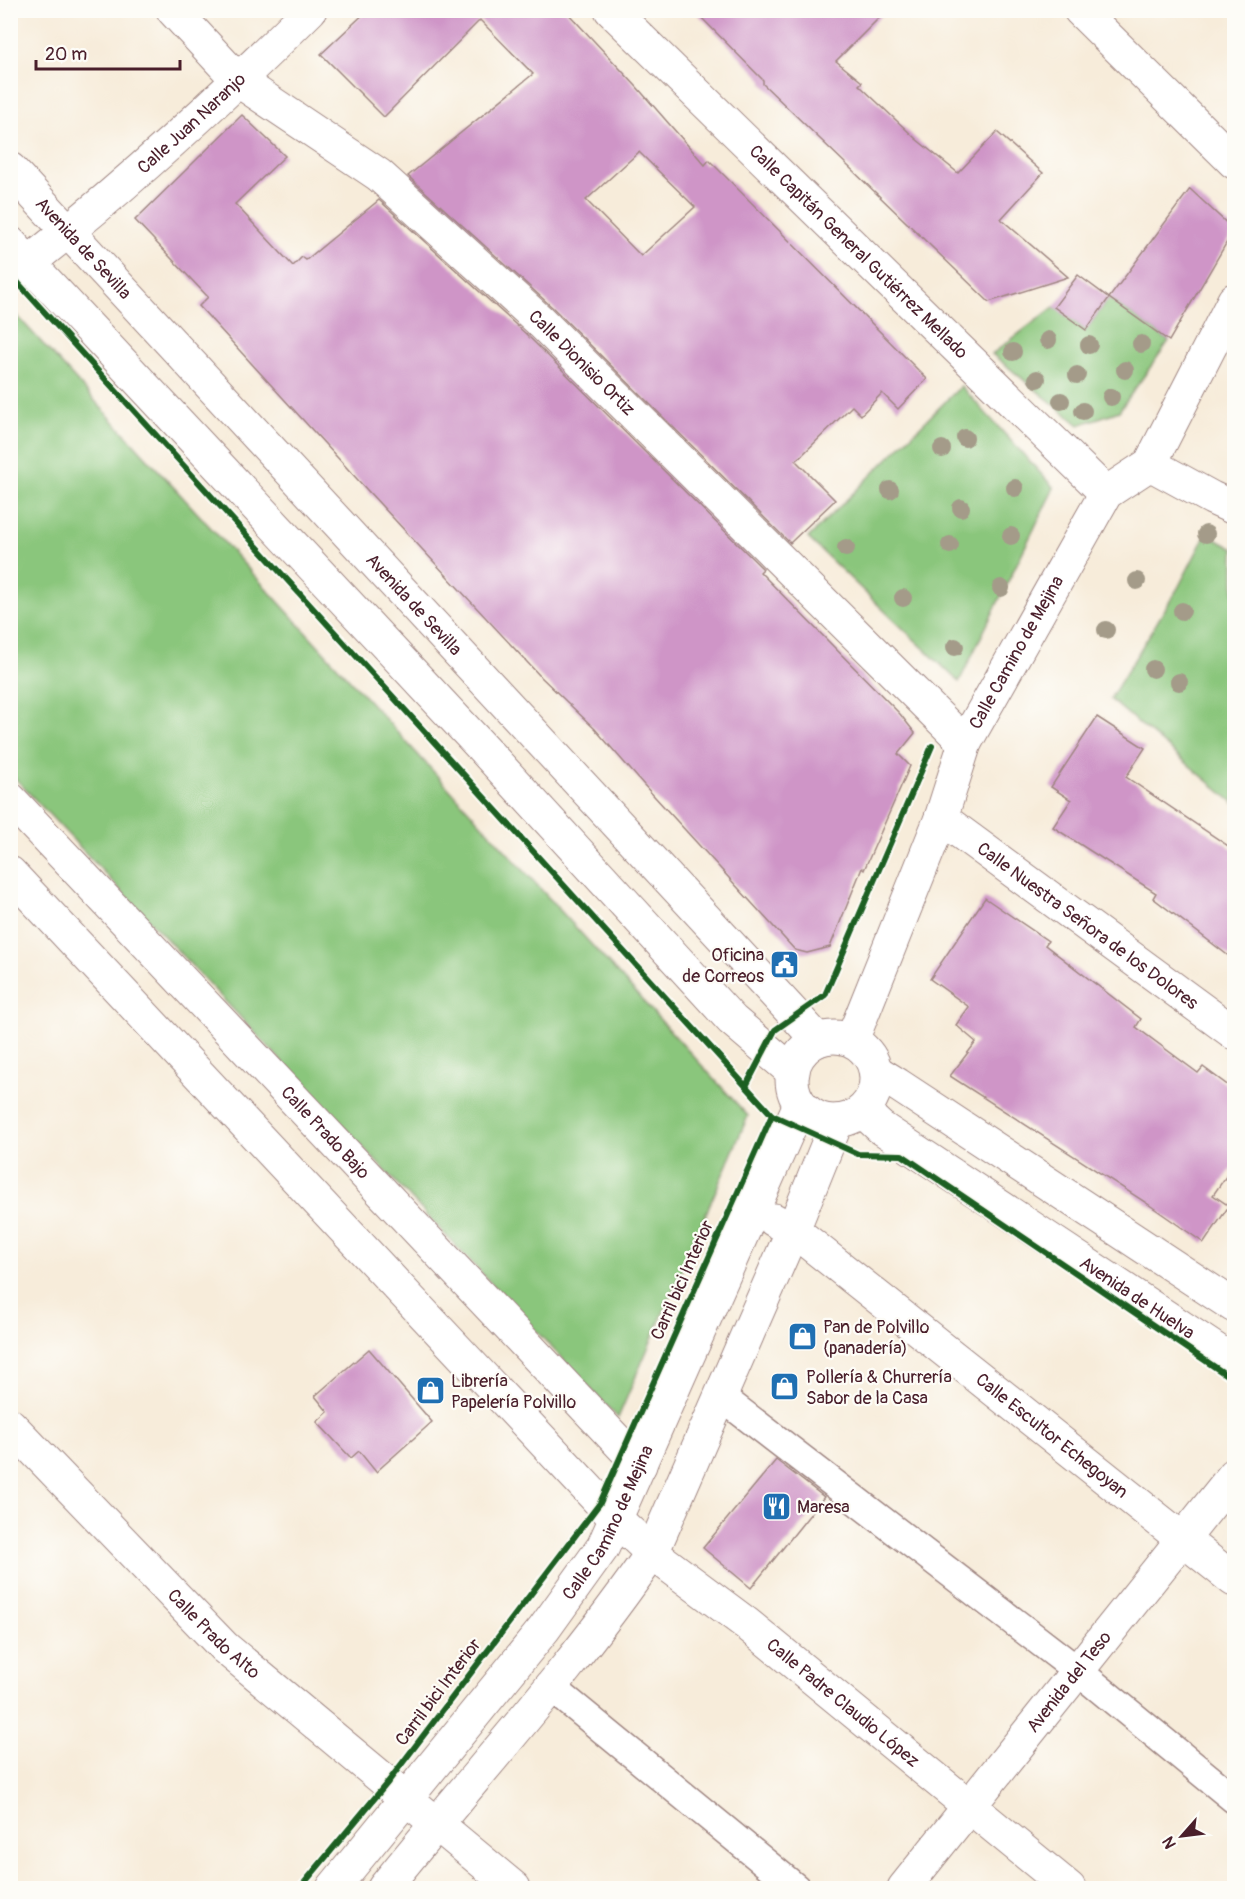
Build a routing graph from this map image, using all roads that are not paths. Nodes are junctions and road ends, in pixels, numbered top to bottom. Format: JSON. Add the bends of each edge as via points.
{"nodes":[{"id":1,"x":173,"y":10,"type":"edge"},
{"id":2,"x":310,"y":10,"type":"edge"},
{"id":3,"x":611,"y":10,"type":"edge"},
{"id":4,"x":1080,"y":10,"type":"edge"},
{"id":5,"x":239,"y":81,"type":"junction"},
{"id":6,"x":1234,"y":162,"type":"edge"},
{"id":7,"x":10,"y":169,"type":"edge"},
{"id":8,"x":69,"y":232,"type":"junction"},
{"id":9,"x":17,"y":261,"type":"edge"},
{"id":10,"x":1234,"y":300,"type":"edge"},
{"id":11,"x":1150,"y":464,"type":"junction"},
{"id":12,"x":1107,"y":493,"type":"junction"},
{"id":13,"x":1234,"y":508,"type":"edge"},
{"id":14,"x":965,"y":742,"type":"junction"},
{"id":15,"x":10,"y":799,"type":"edge"},
{"id":16,"x":941,"y":818,"type":"junction"},
{"id":17,"x":10,"y":873,"type":"edge"},
{"id":18,"x":1234,"y":1033,"type":"edge"},
{"id":19,"x":818,"y":1040,"type":"junction"},
{"id":20,"x":852,"y":1040,"type":"junction"},
{"id":21,"x":792,"y":1072,"type":"junction"},
{"id":22,"x":877,"y":1072,"type":"junction"},
{"id":23,"x":800,"y":1104,"type":"junction"},
{"id":24,"x":850,"y":1116,"type":"junction"},
{"id":25,"x":754,"y":1209,"type":"junction"},
{"id":26,"x":793,"y":1230,"type":"junction"},
{"id":27,"x":1234,"y":1306,"type":"edge"},
{"id":28,"x":1234,"y":1362,"type":"edge"},
{"id":29,"x":720,"y":1396,"type":"junction"},
{"id":30,"x":10,"y":1425,"type":"edge"},
{"id":31,"x":640,"y":1465,"type":"junction"},
{"id":32,"x":1234,"y":1475,"type":"edge"},
{"id":33,"x":616,"y":1519,"type":"junction"},
{"id":34,"x":1183,"y":1539,"type":"junction"},
{"id":35,"x":652,"y":1554,"type":"junction"},
{"id":36,"x":1234,"y":1580,"type":"edge"},
{"id":37,"x":1078,"y":1671,"type":"junction"},
{"id":38,"x":551,"y":1686,"type":"junction"},
{"id":39,"x":406,"y":1797,"type":"junction"},
{"id":40,"x":1234,"y":1799,"type":"edge"},
{"id":41,"x":970,"y":1808,"type":"junction"},
{"id":42,"x":436,"y":1825,"type":"junction"},
{"id":43,"x":333,"y":1888,"type":"edge"},
{"id":44,"x":384,"y":1888,"type":"edge"},
{"id":45,"x":514,"y":1888,"type":"edge"},
{"id":46,"x":796,"y":1888,"type":"edge"},
{"id":47,"x":904,"y":1888,"type":"edge"},
{"id":48,"x":1069,"y":1888,"type":"edge"}],
"edges":[{"from":1,"to":5,"type":"street","name":"Calle Dionisio Ortiz"},
{"from":2,"to":5,"type":"street","name":"Calle Juan Naranjo"},
{"from":3,"to":12,"type":"street","name":"Calle Capitán General Gutiérrez Mellado"},
{"from":4,"to":6,"type":"street"},
{"from":5,"to":8,"type":"street","name":"Calle Juan Naranjo"},
{"from":5,"to":14,"type":"street","name":"Calle Dionisio Ortiz","via":[[379,176],[539,320]]},
{"from":7,"to":8,"type":"street","name":"Avenida de Sevilla"},
{"from":8,"to":9,"type":"street","name":"Calle Juan Naranjo"},
{"from":8,"to":19,"type":"street","name":"Avenida de Sevilla"},
{"from":9,"to":21,"type":"street","via":[[477,742],[732,1020]]},
{"from":10,"to":11,"type":"street","name":"Calle Camino de Mejina"},
{"from":11,"to":12,"type":"street","name":"Calle Camino de Mejina"},
{"from":11,"to":13,"type":"street"},
{"from":12,"to":14,"type":"street","name":"Calle Camino de Mejina"},
{"from":14,"to":16,"type":"street","name":"Calle Camino de Mejina"},
{"from":15,"to":31,"type":"street","name":"Calle Prado Bajo"},
{"from":16,"to":18,"type":"street","name":"Calle Nuestra Señora de los Dolores"},
{"from":16,"to":20,"type":"street","name":"Calle Camino de Mejina"},
{"from":17,"to":33,"type":"street"},
{"from":19,"to":20,"type":"street"},
{"from":19,"to":21,"type":"street","via":[[806,1047]]},
{"from":20,"to":22,"type":"street","via":[[868,1053]]},
{"from":21,"to":23,"type":"street","via":[[794,1094]]},
{"from":22,"to":24,"type":"street","via":[[874,1094]]},
{"from":22,"to":27,"type":"street"},
{"from":23,"to":24,"type":"street","via":[[817,1118]]},
{"from":23,"to":25,"type":"street","name":"Calle Camino de Mejina"},
{"from":24,"to":26,"type":"street"},
{"from":24,"to":28,"type":"street","name":"Avenida de Huelva","via":[[880,1128]]},
{"from":25,"to":26,"type":"street","name":"Calle Escultor Echegoyan"},
{"from":25,"to":31,"type":"street","name":"Calle Camino de Mejina"},
{"from":26,"to":29,"type":"street"},
{"from":26,"to":34,"type":"street","name":"Calle Escultor Echegoyan"},
{"from":29,"to":35,"type":"street"},
{"from":29,"to":37,"type":"lane"},
{"from":30,"to":39,"type":"street","name":"Calle Prado Alto","via":[[224,1647]]},
{"from":31,"to":33,"type":"street","name":"Calle Camino de Mejina"},
{"from":32,"to":34,"type":"street","name":"Avenida del Teso"},
{"from":33,"to":35,"type":"street","name":"Calle Padre Claudio López"},
{"from":33,"to":39,"type":"street","name":"Calle Camino de Mejina","via":[[597,1555],[544,1629]]},
{"from":34,"to":36,"type":"street","name":"Calle Escultor Echegoyan"},
{"from":34,"to":37,"type":"street","name":"Avenida del Teso"},
{"from":35,"to":38,"type":"street"},
{"from":35,"to":41,"type":"street","name":"Calle Padre Claudio López","via":[[747,1624]]},
{"from":37,"to":40,"type":"lane"},
{"from":37,"to":41,"type":"street","name":"Avenida del Teso"},
{"from":38,"to":42,"type":"street"},
{"from":38,"to":46,"type":"lane"},
{"from":39,"to":42,"type":"street","name":"Calle Prado Alto"},
{"from":39,"to":43,"type":"street","name":"Calle Camino de Mejina"},
{"from":41,"to":47,"type":"street","name":"Avenida del Teso"},
{"from":41,"to":48,"type":"street","name":"Calle Padre Claudio López"},
{"from":42,"to":44,"type":"street"},
{"from":42,"to":45,"type":"street","name":"Calle Prado Alto"}]}
